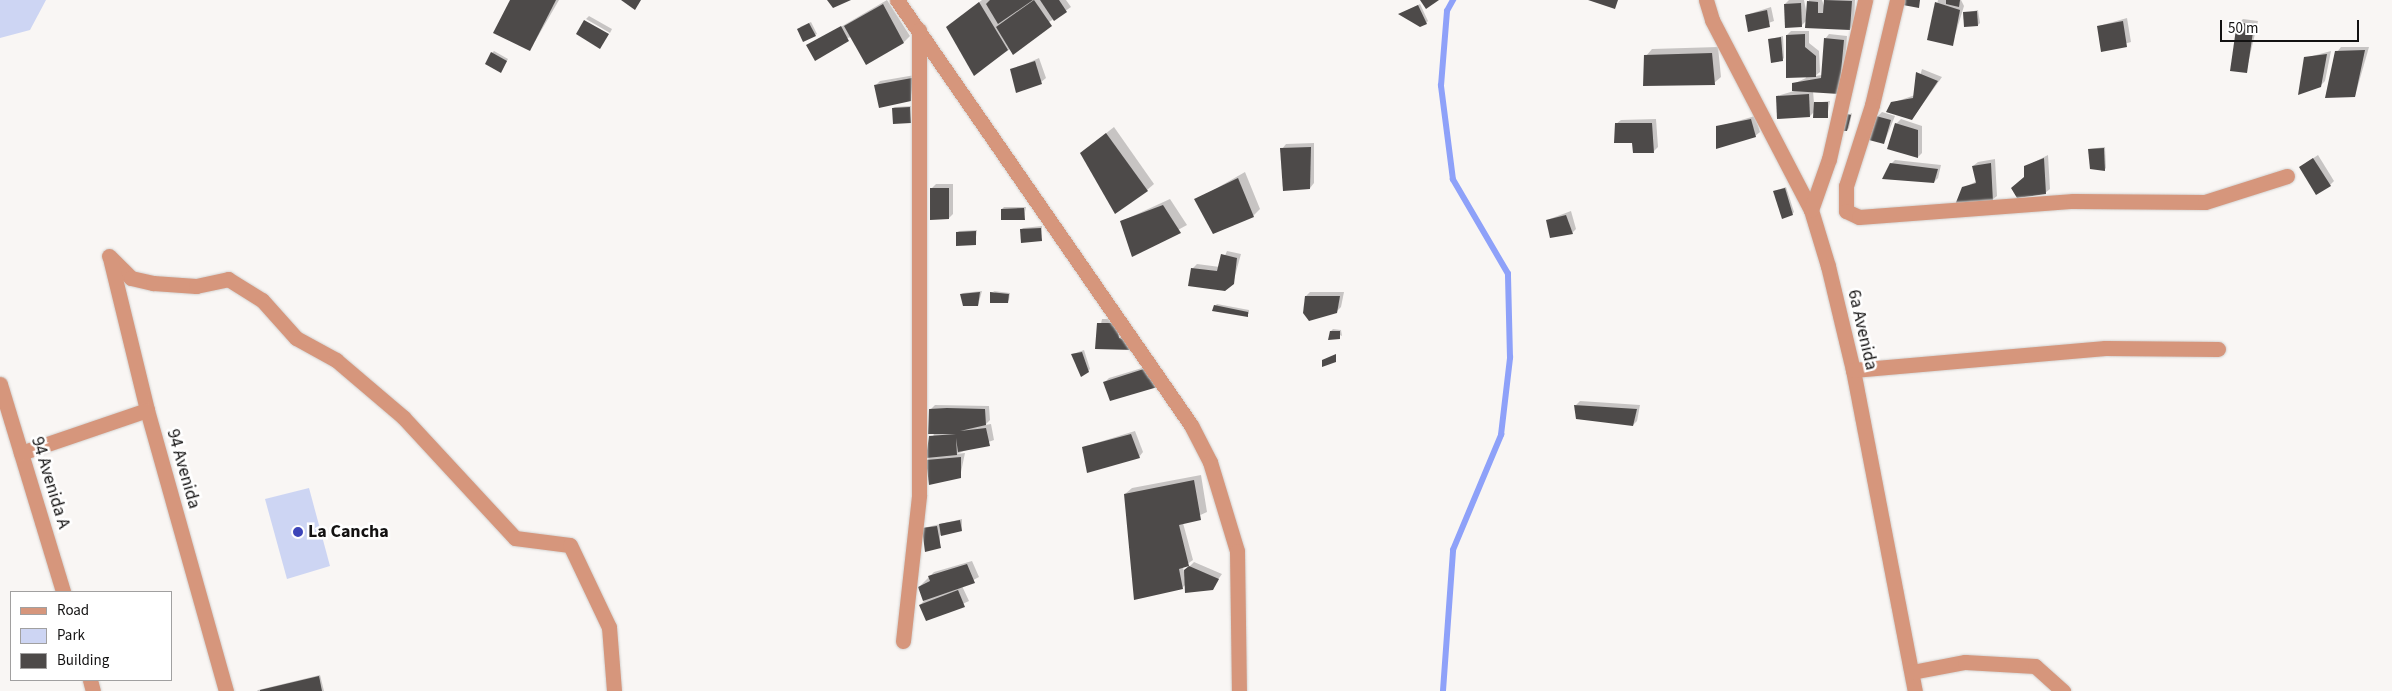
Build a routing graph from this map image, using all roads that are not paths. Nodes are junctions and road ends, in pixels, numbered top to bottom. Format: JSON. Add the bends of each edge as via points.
{"nodes":[{"id":1,"x":897,"y":0,"type":"edge"},
{"id":2,"x":1706,"y":0,"type":"edge"},
{"id":3,"x":1866,"y":0,"type":"edge"},
{"id":4,"x":1897,"y":0,"type":"edge"},
{"id":5,"x":919,"y":30,"type":"junction"},
{"id":6,"x":2287,"y":176,"type":"dead end"},
{"id":7,"x":1846,"y":186,"type":"junction"},
{"id":8,"x":1820,"y":192,"type":"junction"},
{"id":9,"x":1811,"y":210,"type":"junction"},
{"id":10,"x":2218,"y":348,"type":"dead end"},
{"id":11,"x":1853,"y":370,"type":"junction"},
{"id":12,"x":0,"y":384,"type":"edge"},
{"id":13,"x":147,"y":410,"type":"junction"},
{"id":14,"x":21,"y":453,"type":"junction"},
{"id":15,"x":63,"y":591,"type":"edge"},
{"id":16,"x":903,"y":641,"type":"dead end"},
{"id":17,"x":1912,"y":672,"type":"junction"},
{"id":18,"x":226,"y":691,"type":"edge"},
{"id":19,"x":614,"y":691,"type":"edge"},
{"id":20,"x":1239,"y":691,"type":"edge"},
{"id":21,"x":1914,"y":691,"type":"edge"},
{"id":22,"x":2063,"y":691,"type":"edge"}],
"edges":[{"from":1,"to":5,"type":"street"},
{"from":2,"to":9,"type":"street","name":"6a Avenida","via":[[1712,20]]},
{"from":3,"to":8,"type":"street"},
{"from":4,"to":7,"type":"street","via":[[1872,105]]},
{"from":5,"to":16,"type":"street","via":[[919,495]]},
{"from":5,"to":20,"type":"street","via":[[1191,425],[1210,462],[1237,551]]},
{"from":6,"to":7,"type":"street","via":[[2205,202],[2072,201],[1883,217],[1859,217],[1846,211]]},
{"from":7,"to":8,"type":"street"},
{"from":8,"to":9,"type":"street"},
{"from":9,"to":11,"type":"street","name":"6a Avenida"},
{"from":10,"to":11,"type":"street","via":[[2105,348]]},
{"from":11,"to":17,"type":"street","name":"6a Avenida"},
{"from":12,"to":14,"type":"street","name":"94 Avenida A"},
{"from":13,"to":14,"type":"street"},
{"from":13,"to":18,"type":"street","name":"94 Avenida"},
{"from":13,"to":19,"type":"street","name":"94 Avenida","via":[[109,256],[131,278],[196,286],[228,279],[262,300],[296,338],[336,360],[403,417],[515,538],[570,545],[610,627]]},
{"from":14,"to":15,"type":"street","name":"94 Avenida A"},
{"from":17,"to":21,"type":"street","name":"6a Avenida"},
{"from":17,"to":22,"type":"street","via":[[1965,662],[2035,666]]}]}
